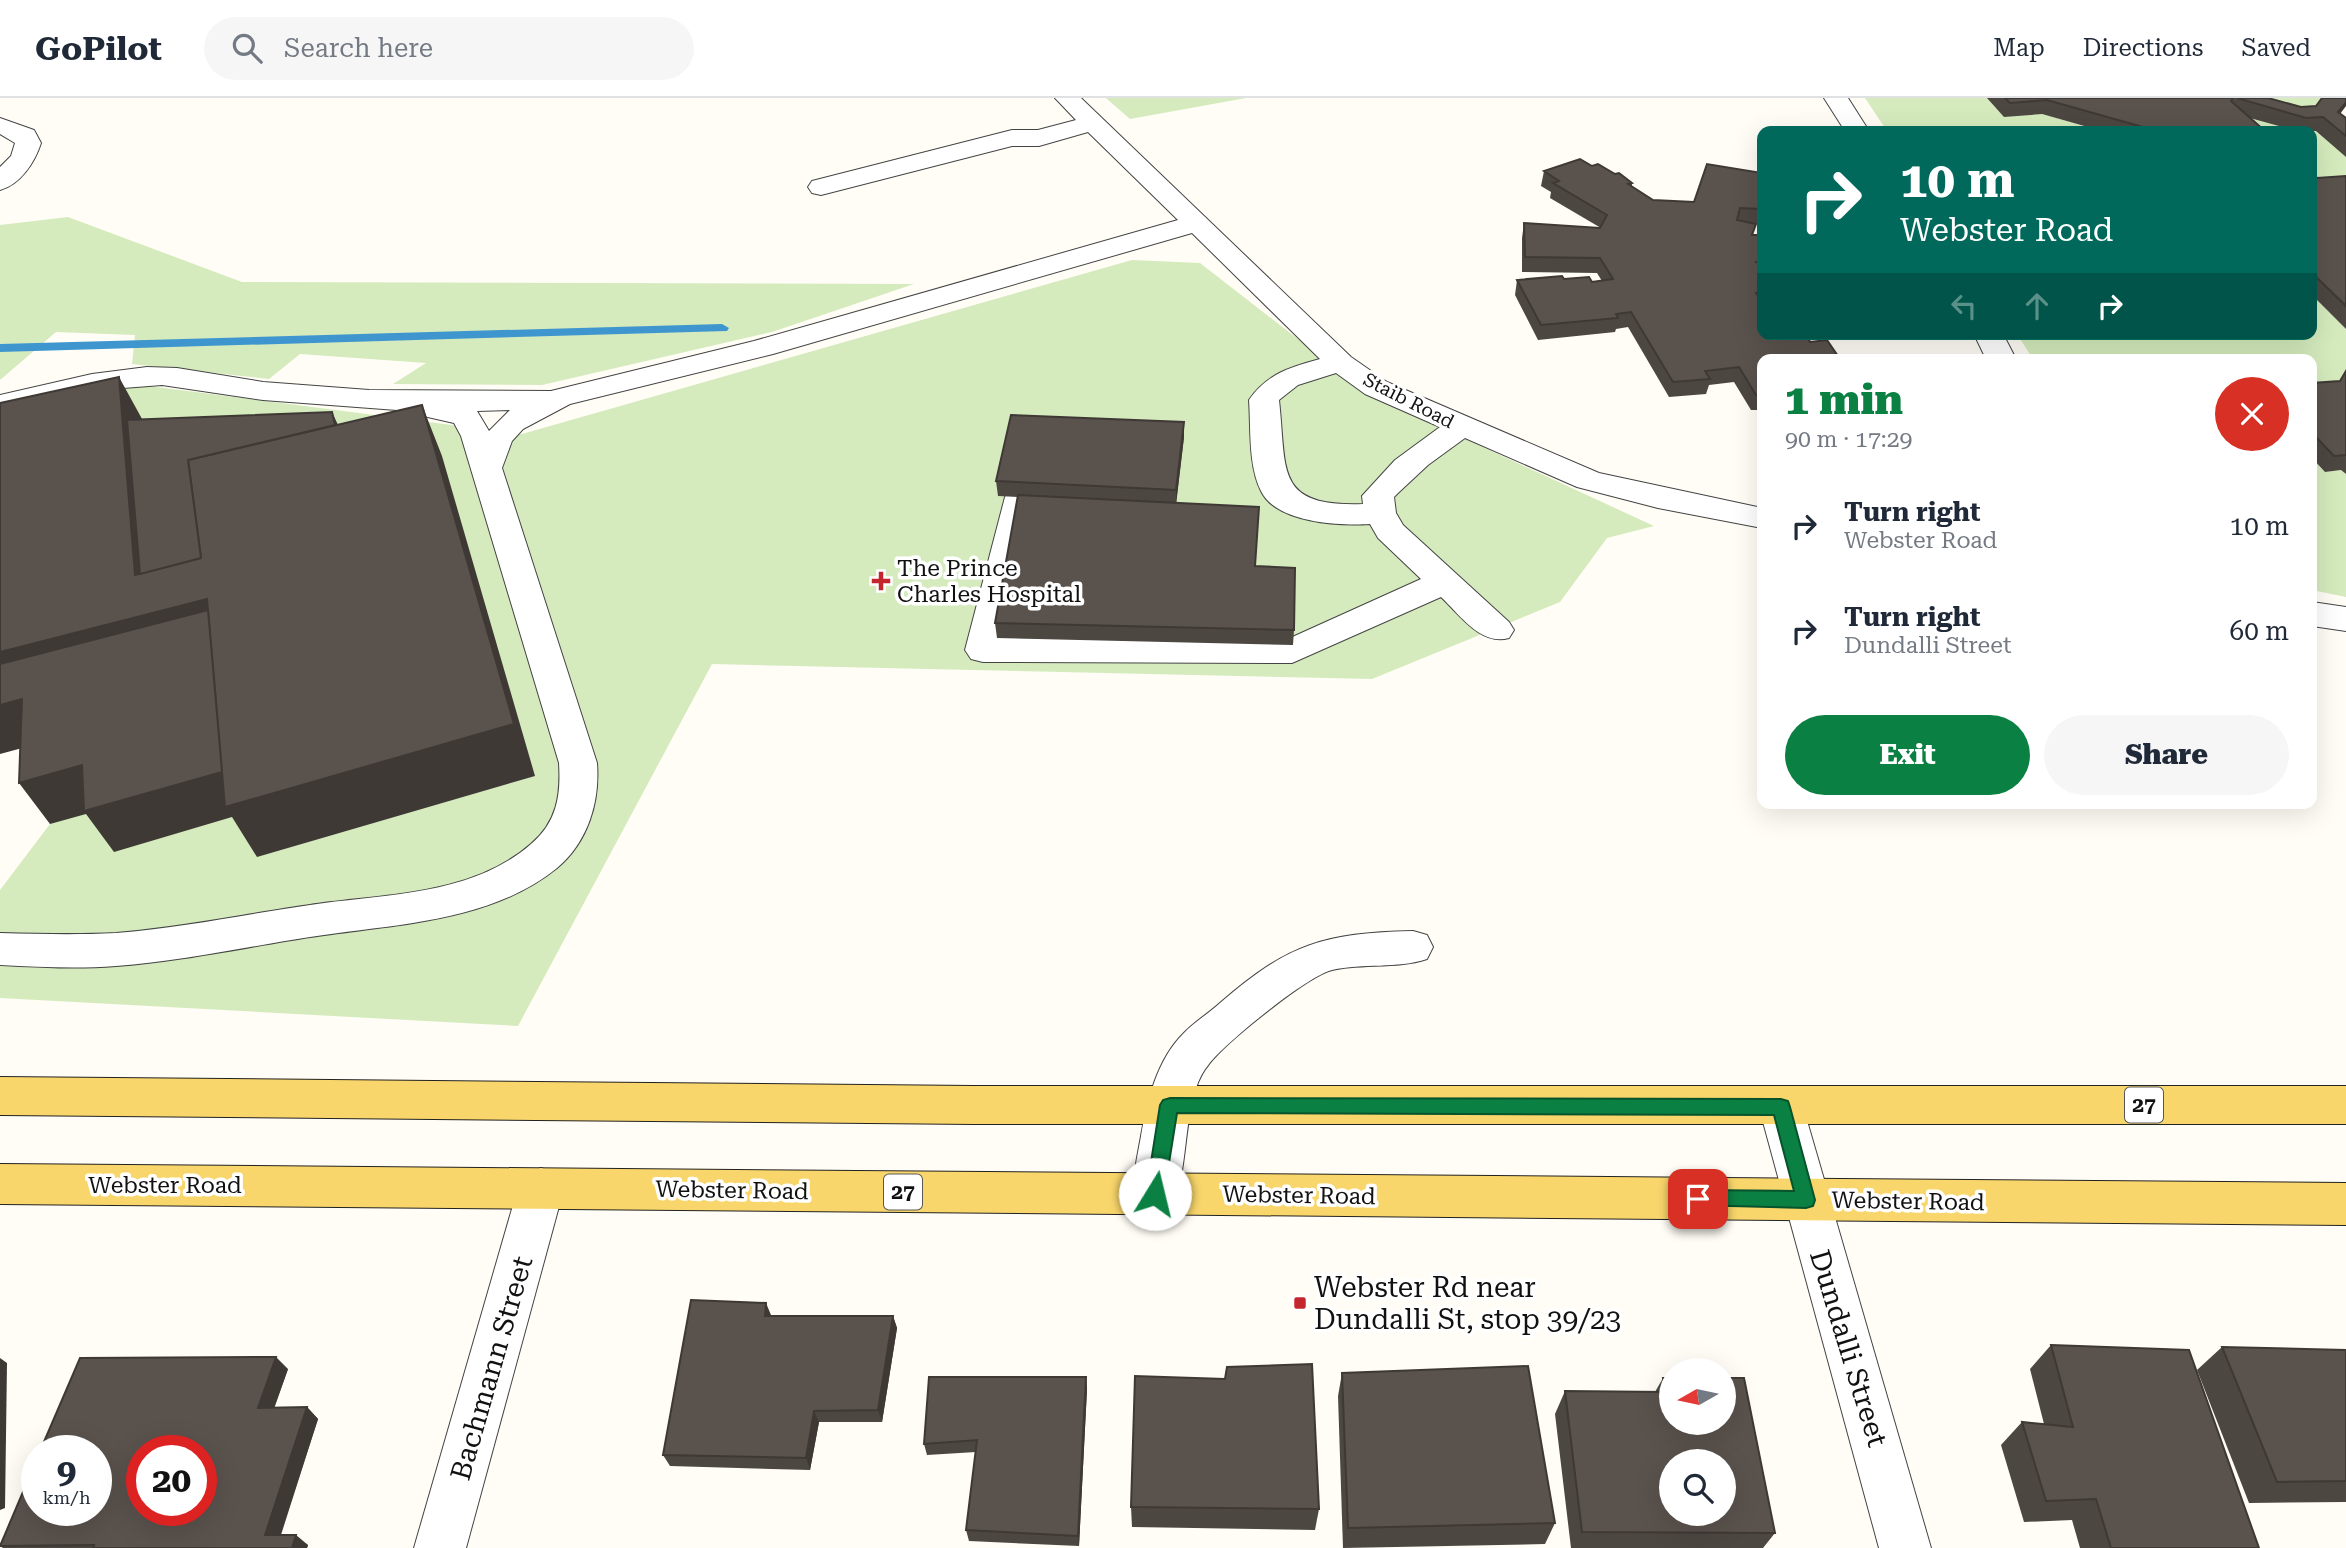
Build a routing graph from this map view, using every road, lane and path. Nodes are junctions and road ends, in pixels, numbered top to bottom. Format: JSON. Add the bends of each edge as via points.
{"nodes":[{"id":1,"x":1836,"y":98,"type":"edge"},
{"id":2,"x":1080,"y":112,"type":"edge"},
{"id":3,"x":0,"y":125,"type":"edge"},
{"id":4,"x":1854,"y":126,"type":"edge"},
{"id":5,"x":0,"y":182,"type":"edge"},
{"id":6,"x":821,"y":187,"type":"dead end"},
{"id":7,"x":1195,"y":225,"type":"junction"},
{"id":8,"x":1341,"y":363,"type":"junction"},
{"id":9,"x":559,"y":398,"type":"junction"},
{"id":10,"x":394,"y":400,"type":"junction"},
{"id":11,"x":0,"y":404,"type":"edge"},
{"id":12,"x":1462,"y":427,"type":"junction"},
{"id":13,"x":487,"y":467,"type":"junction"},
{"id":14,"x":1021,"y":497,"type":"edge"},
{"id":15,"x":1380,"y":513,"type":"junction"},
{"id":16,"x":1757,"y":517,"type":"edge"},
{"id":17,"x":1444,"y":582,"type":"junction"},
{"id":18,"x":2317,"y":615,"type":"edge"},
{"id":19,"x":2346,"y":619,"type":"edge"},
{"id":20,"x":1497,"y":630,"type":"dead end"},
{"id":21,"x":1413,"y":947,"type":"dead end"},
{"id":22,"x":0,"y":948,"type":"edge"},
{"id":23,"x":0,"y":1096,"type":"edge"},
{"id":24,"x":1170,"y":1105,"type":"junction"},
{"id":25,"x":2346,"y":1105,"type":"edge"},
{"id":26,"x":1781,"y":1107,"type":"junction"},
{"id":27,"x":0,"y":1184,"type":"edge"},
{"id":28,"x":541,"y":1188,"type":"junction"},
{"id":29,"x":1155,"y":1194,"type":"junction"},
{"id":30,"x":1806,"y":1200,"type":"junction"},
{"id":31,"x":2346,"y":1204,"type":"edge"},
{"id":32,"x":440,"y":1548,"type":"edge"},
{"id":33,"x":1905,"y":1548,"type":"edge"}],
"edges":[{"from":1,"to":4,"type":"street"},
{"from":2,"to":6,"type":"street","via":[[1039,138],[1012,138]]},
{"from":2,"to":7,"type":"street","name":"Staib Road"},
{"from":3,"to":5,"type":"street","via":[[25,135],[29,143],[23,158]]},
{"from":7,"to":8,"type":"street","name":"Staib Road"},
{"from":7,"to":9,"type":"street","via":[[763,348]]},
{"from":8,"to":12,"type":"street","name":"Staib Road","via":[[1376,388]]},
{"from":8,"to":15,"type":"street","via":[[1270,390],[1264,400],[1271,474],[1277,491],[1306,509],[1341,516]]},
{"from":9,"to":10,"type":"street"},
{"from":9,"to":13,"type":"street","via":[[530,410],[504,429],[492,444]]},
{"from":10,"to":11,"type":"street","via":[[261,391],[173,376],[145,376]]},
{"from":10,"to":13,"type":"street","via":[[466,418]]},
{"from":12,"to":15,"type":"street","via":[[1390,479],[1378,495]]},
{"from":12,"to":16,"type":"street","name":"Staib Road","via":[[1588,480],[1658,499]]},
{"from":13,"to":22,"type":"street","via":[[578,763],[581,791],[576,813],[543,857],[488,888],[423,904],[120,948],[67,952]]},
{"from":14,"to":17,"type":"street","via":[[983,650],[1292,651]]},
{"from":15,"to":17,"type":"street","via":[[1390,531]]},
{"from":17,"to":20,"type":"street"},
{"from":18,"to":19,"type":"street"},
{"from":21,"to":24,"type":"street","via":[[1347,949],[1293,967],[1192,1053]]},
{"from":23,"to":24,"type":"main road","number":"27"},
{"from":24,"to":26,"type":"main road","number":"27"},
{"from":24,"to":29,"type":"street"},
{"from":25,"to":26,"type":"main road","number":"27"},
{"from":26,"to":30,"type":"street","name":"Dundalli Street"},
{"from":27,"to":28,"type":"main road","name":"Webster Road","number":"27"},
{"from":28,"to":29,"type":"main road","name":"Webster Road","number":"27"},
{"from":28,"to":32,"type":"street","name":"Bachmann Street"},
{"from":29,"to":30,"type":"main road","name":"Webster Road","number":"27"},
{"from":30,"to":31,"type":"main road","name":"Webster Road","number":"27"},
{"from":30,"to":33,"type":"street","name":"Dundalli Street"}]}
